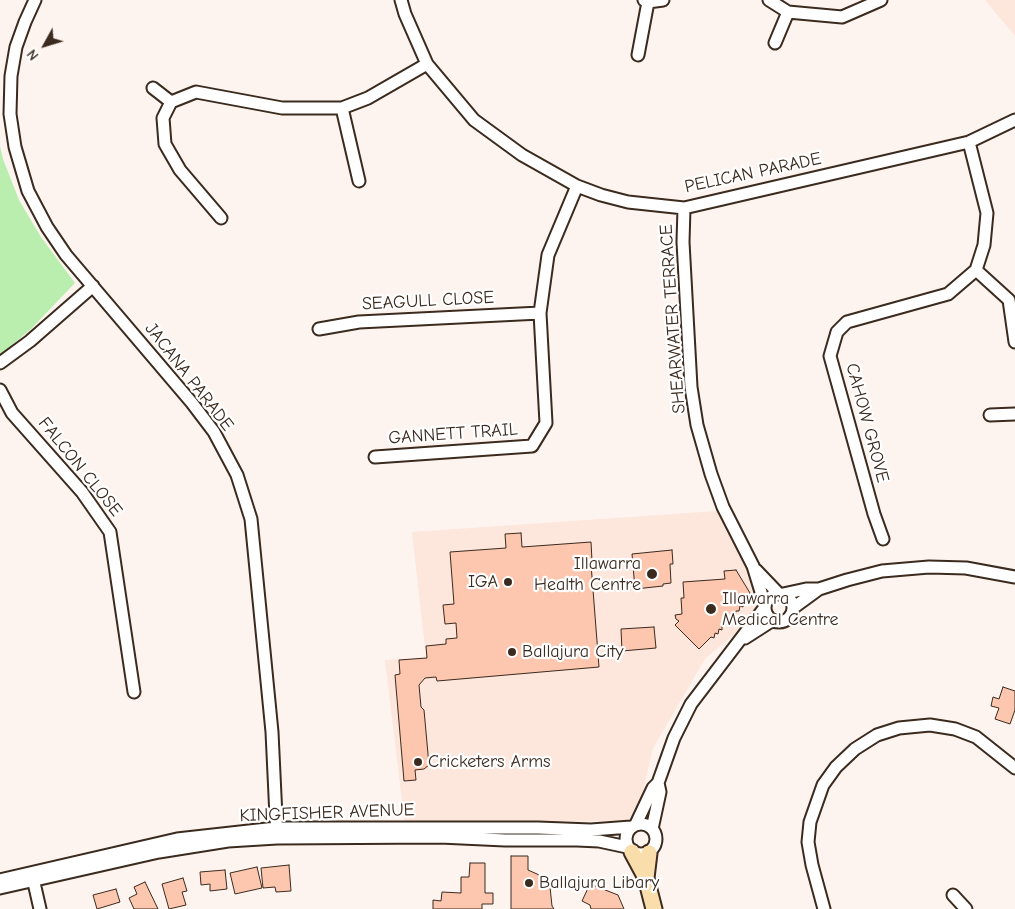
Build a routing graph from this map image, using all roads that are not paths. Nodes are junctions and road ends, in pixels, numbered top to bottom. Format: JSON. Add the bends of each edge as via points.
{"nodes":[{"id":1,"x":35,"y":0,"type":"edge"},
{"id":2,"x":401,"y":0,"type":"edge"},
{"id":3,"x":663,"y":0,"type":"edge"},
{"id":4,"x":769,"y":0,"type":"edge"},
{"id":5,"x":881,"y":0,"type":"edge"},
{"id":6,"x":646,"y":1,"type":"edge"},
{"id":7,"x":788,"y":12,"type":"junction"},
{"id":8,"x":775,"y":43,"type":"dead end"},
{"id":9,"x":638,"y":55,"type":"dead end"},
{"id":10,"x":427,"y":64,"type":"junction"},
{"id":11,"x":153,"y":88,"type":"dead end"},
{"id":12,"x":171,"y":102,"type":"junction"},
{"id":13,"x":342,"y":108,"type":"junction"},
{"id":14,"x":5,"y":113,"type":"edge"},
{"id":15,"x":1015,"y":120,"type":"edge"},
{"id":16,"x":969,"y":142,"type":"junction"},
{"id":17,"x":359,"y":181,"type":"dead end"},
{"id":18,"x":577,"y":186,"type":"junction"},
{"id":19,"x":684,"y":208,"type":"junction"},
{"id":20,"x":221,"y":218,"type":"dead end"},
{"id":21,"x":976,"y":270,"type":"junction"},
{"id":22,"x":93,"y":286,"type":"junction"},
{"id":23,"x":540,"y":313,"type":"junction"},
{"id":24,"x":319,"y":329,"type":"dead end"},
{"id":25,"x":1015,"y":342,"type":"edge"},
{"id":26,"x":0,"y":363,"type":"edge"},
{"id":27,"x":0,"y":390,"type":"edge"},
{"id":28,"x":1015,"y":414,"type":"edge"},
{"id":29,"x":990,"y":415,"type":"dead end"},
{"id":30,"x":375,"y":457,"type":"dead end"},
{"id":31,"x":884,"y":539,"type":"dead end"},
{"id":32,"x":753,"y":566,"type":"junction"},
{"id":33,"x":1015,"y":577,"type":"edge"},
{"id":34,"x":819,"y":589,"type":"junction"},
{"id":35,"x":781,"y":594,"type":"junction"},
{"id":36,"x":765,"y":606,"type":"junction"},
{"id":37,"x":792,"y":608,"type":"junction"},
{"id":38,"x":773,"y":620,"type":"junction"},
{"id":39,"x":741,"y":640,"type":"junction"},
{"id":40,"x":134,"y":692,"type":"dead end"},
{"id":41,"x":1015,"y":768,"type":"edge"},
{"id":42,"x":658,"y":783,"type":"junction"},
{"id":43,"x":633,"y":826,"type":"junction"},
{"id":44,"x":652,"y":828,"type":"junction"},
{"id":45,"x":277,"y":833,"type":"junction"},
{"id":46,"x":629,"y":849,"type":"junction"},
{"id":47,"x":649,"y":853,"type":"junction"},
{"id":48,"x":32,"y":876,"type":"junction"},
{"id":49,"x":646,"y":878,"type":"junction"},
{"id":50,"x":0,"y":880,"type":"edge"},
{"id":51,"x":0,"y":888,"type":"edge"},
{"id":52,"x":953,"y":896,"type":"dead end"},
{"id":53,"x":40,"y":909,"type":"edge"},
{"id":54,"x":654,"y":909,"type":"edge"},
{"id":55,"x":824,"y":909,"type":"edge"},
{"id":56,"x":966,"y":909,"type":"edge"}],
"edges":[{"from":1,"to":14,"type":"street","name":"JACANA PARADE","via":[[16,47]]},
{"from":2,"to":10,"type":"street","name":"PELICAN PARADE"},
{"from":3,"to":6,"type":"street"},
{"from":4,"to":7,"type":"street"},
{"from":5,"to":7,"type":"street","via":[[842,17]]},
{"from":6,"to":9,"type":"street"},
{"from":7,"to":8,"type":"street"},
{"from":10,"to":13,"type":"street","via":[[368,98]]},
{"from":10,"to":18,"type":"street","name":"PELICAN PARADE","via":[[474,120],[522,155]]},
{"from":11,"to":12,"type":"street"},
{"from":12,"to":13,"type":"street","via":[[196,92],[282,108]]},
{"from":12,"to":20,"type":"street","via":[[163,118],[165,144],[180,170]]},
{"from":13,"to":17,"type":"street"},
{"from":14,"to":22,"type":"street","name":"JACANA PARADE","via":[[28,191],[66,255]]},
{"from":15,"to":16,"type":"street","name":"PELICAN PARADE"},
{"from":16,"to":19,"type":"street","name":"PELICAN PARADE"},
{"from":16,"to":21,"type":"street","via":[[987,213],[984,245]]},
{"from":18,"to":19,"type":"street","name":"PELICAN PARADE","via":[[628,202]]},
{"from":18,"to":23,"type":"street","name":"GANNETT TRAIL","via":[[548,255]]},
{"from":19,"to":32,"type":"street","name":"SHEARWATER TERRACE","via":[[690,378],[697,425],[723,507]]},
{"from":21,"to":25,"type":"street","via":[[1009,300]]},
{"from":21,"to":31,"type":"street","name":"CAHOW GROVE","via":[[948,294],[847,322],[836,332],[830,356],[874,514]]},
{"from":22,"to":26,"type":"street"},
{"from":22,"to":45,"type":"street","name":"JACANA PARADE","via":[[214,432],[245,496],[251,519],[272,732]]},
{"from":23,"to":24,"type":"street","name":"SEAGULL CLOSE","via":[[359,322]]},
{"from":23,"to":30,"type":"street","name":"GANNETT TRAIL","via":[[546,423],[532,446]]},
{"from":27,"to":40,"type":"street","name":"FALCON CLOSE","via":[[12,413],[82,492],[110,532]]},
{"from":28,"to":29,"type":"street"},
{"from":32,"to":35,"type":"street","name":"SHEARWATER TERRACE"},
{"from":32,"to":36,"type":"street","name":"SHEARWATER TERRACE"},
{"from":33,"to":34,"type":"street","via":[[966,568],[929,567],[882,571]]},
{"from":34,"to":35,"type":"street"},
{"from":34,"to":37,"type":"street"},
{"from":35,"to":36,"type":"street","via":[[773,595]]},
{"from":35,"to":37,"type":"street","via":[[788,598]]},
{"from":36,"to":38,"type":"street","via":[[767,615]]},
{"from":36,"to":39,"type":"street"},
{"from":37,"to":38,"type":"street","via":[[787,618]]},
{"from":38,"to":39,"type":"street"},
{"from":39,"to":42,"type":"street","via":[[683,719]]},
{"from":41,"to":55,"type":"street","via":[[976,737],[930,725],[899,728],[877,735],[855,749],[823,785],[810,822],[808,842]]},
{"from":42,"to":43,"type":"street"},
{"from":42,"to":44,"type":"street","via":[[660,792]]},
{"from":43,"to":44,"type":"street"},
{"from":43,"to":45,"type":"street","name":"KINGFISHER AVENUE","via":[[591,830],[460,828]]},
{"from":43,"to":46,"type":"street","via":[[625,839]]},
{"from":44,"to":47,"type":"street","via":[[656,841]]},
{"from":45,"to":46,"type":"street","name":"KINGFISHER AVENUE","via":[[599,841]]},
{"from":45,"to":48,"type":"street","name":"KINGFISHER AVENUE","via":[[177,839]]},
{"from":46,"to":47,"type":"street","via":[[637,854]]},
{"from":46,"to":49,"type":"main road"},
{"from":47,"to":49,"type":"main road"},
{"from":48,"to":50,"type":"street","name":"KINGFISHER AVENUE"},
{"from":48,"to":51,"type":"street","name":"KINGFISHER AVENUE"},
{"from":48,"to":53,"type":"street"},
{"from":49,"to":54,"type":"main road"},
{"from":52,"to":56,"type":"street"}]}
